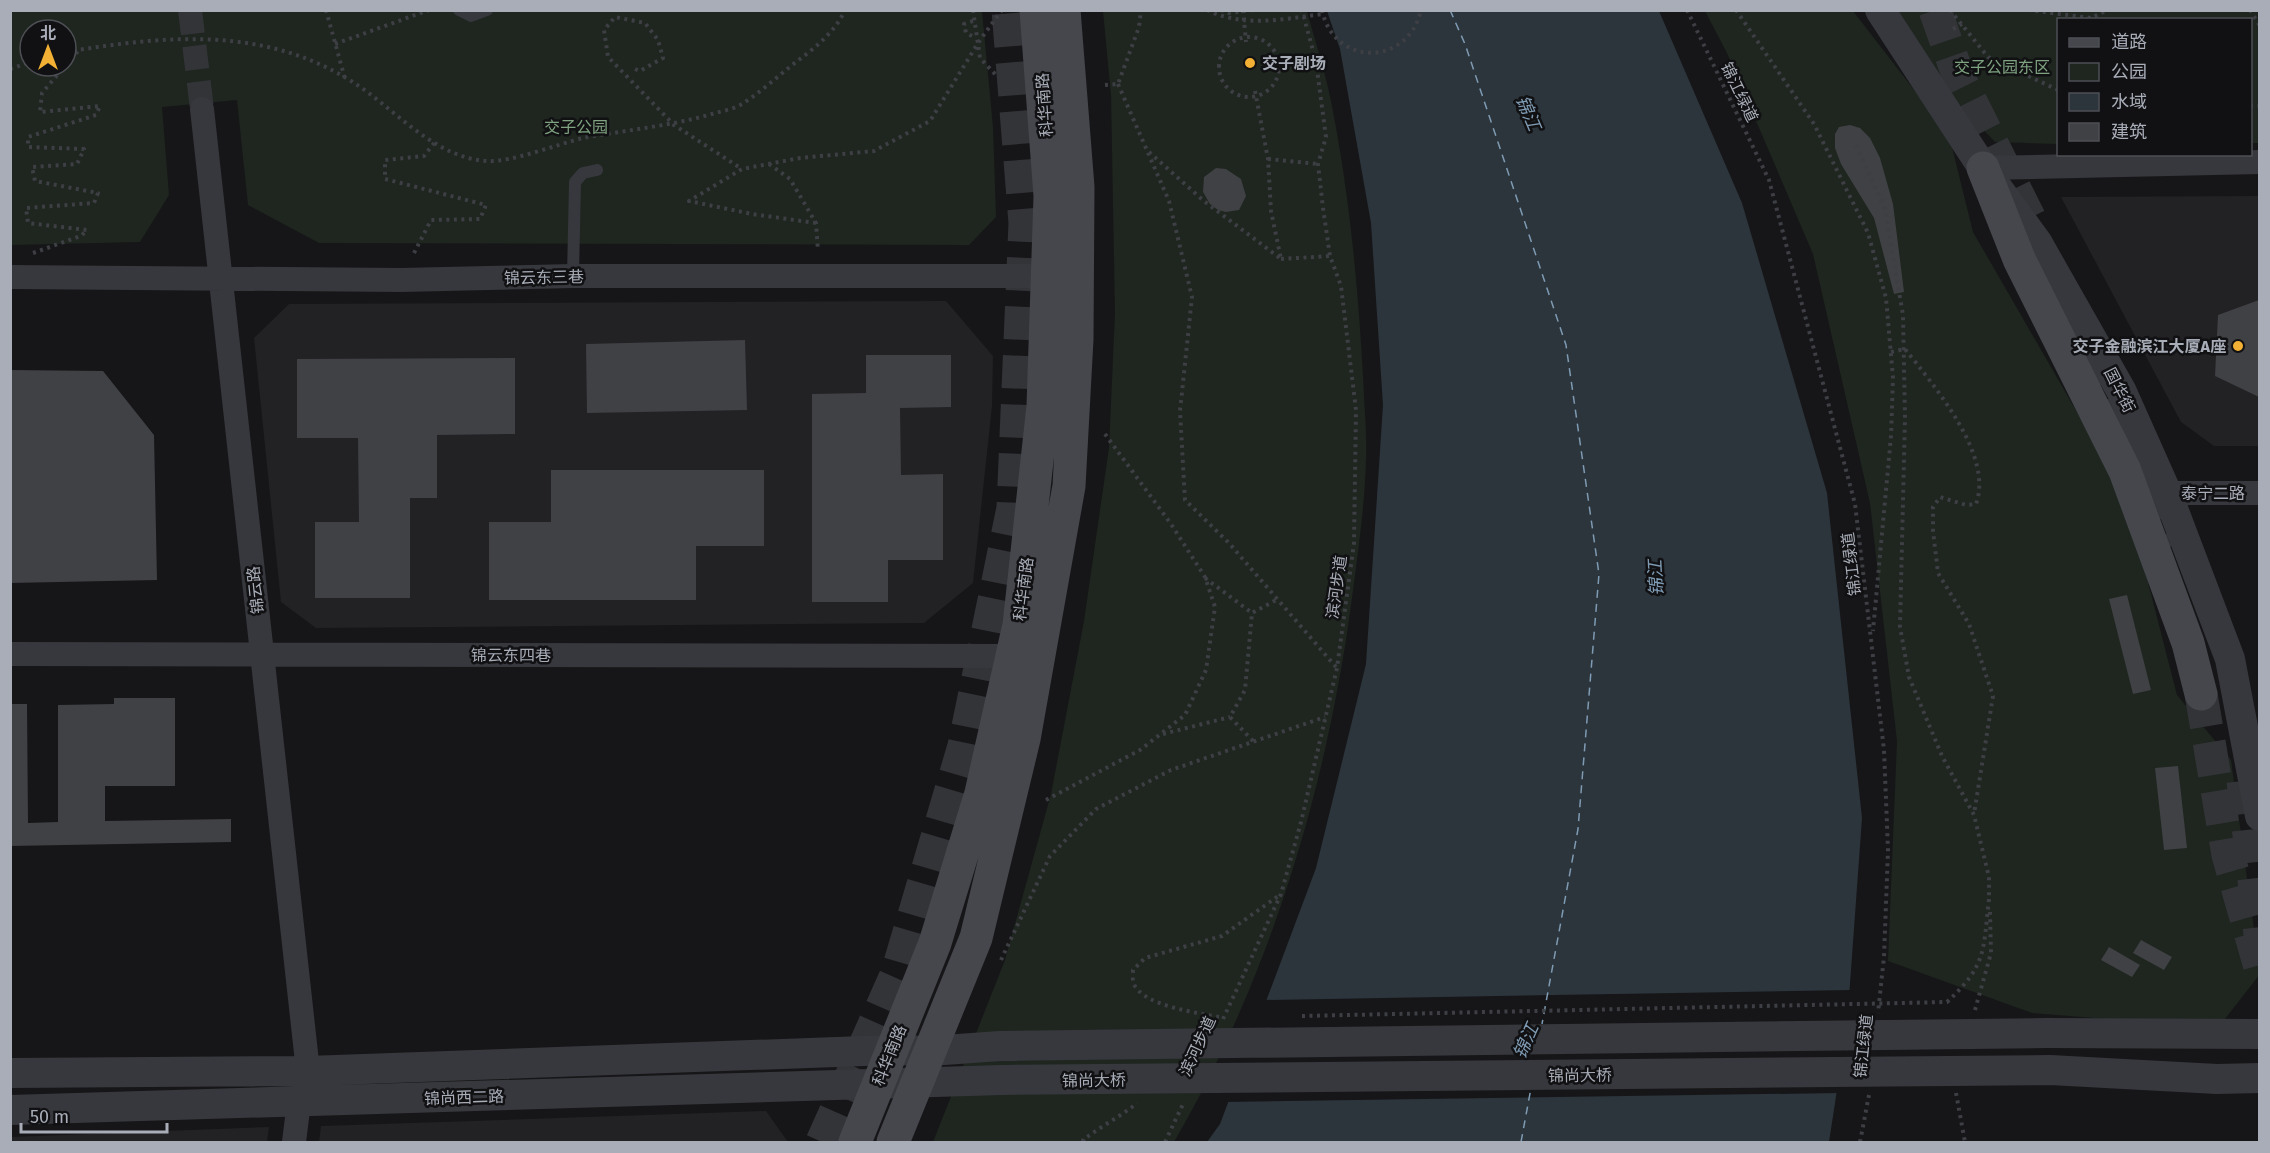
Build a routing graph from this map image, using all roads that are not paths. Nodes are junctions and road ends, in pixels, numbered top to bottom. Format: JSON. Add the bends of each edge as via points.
{"nodes":[{"id":1,"x":459,"y":10,"type":"edge"},
{"id":2,"x":487,"y":10,"type":"edge"},
{"id":3,"x":1036,"y":10,"type":"edge"},
{"id":4,"x":1064,"y":10,"type":"edge"},
{"id":5,"x":1880,"y":10,"type":"edge"},
{"id":6,"x":202,"y":110,"type":"tunnel mouth"},
{"id":7,"x":2259,"y":162,"type":"edge"},
{"id":8,"x":1983,"y":168,"type":"junction"},
{"id":9,"x":597,"y":170,"type":"dead end"},
{"id":10,"x":573,"y":276,"type":"junction"},
{"id":11,"x":1062,"y":276,"type":"junction"},
{"id":12,"x":10,"y":277,"type":"edge"},
{"id":13,"x":220,"y":277,"type":"junction"},
{"id":14,"x":2167,"y":493,"type":"junction"},
{"id":15,"x":2259,"y":493,"type":"edge"},
{"id":16,"x":10,"y":654,"type":"edge"},
{"id":17,"x":262,"y":655,"type":"junction"},
{"id":18,"x":1012,"y":656,"type":"junction"},
{"id":19,"x":2201,"y":694,"type":"tunnel mouth"},
{"id":20,"x":2259,"y":816,"type":"edge"},
{"id":21,"x":2259,"y":1034,"type":"edge"},
{"id":22,"x":891,"y":1050,"type":"junction"},
{"id":23,"x":930,"y":1051,"type":"junction"},
{"id":24,"x":308,"y":1071,"type":"junction"},
{"id":25,"x":10,"y":1073,"type":"edge"},
{"id":26,"x":2259,"y":1078,"type":"edge"},
{"id":27,"x":877,"y":1085,"type":"junction"},
{"id":28,"x":917,"y":1085,"type":"junction"},
{"id":29,"x":299,"y":1102,"type":"junction"},
{"id":30,"x":10,"y":1110,"type":"edge"},
{"id":31,"x":294,"y":1143,"type":"edge"},
{"id":32,"x":855,"y":1143,"type":"edge"},
{"id":33,"x":893,"y":1143,"type":"edge"}],
"edges":[{"from":1,"to":2,"type":"lane","via":[[471,16]]},
{"from":3,"to":11,"type":"main road","name":"科华南路","via":[[1050,196]]},
{"from":4,"to":11,"type":"main road","name":"科华南路","via":[[1078,187]]},
{"from":5,"to":8,"type":"street","name":"国华街"},
{"from":6,"to":13,"type":"street","name":"锦云路"},
{"from":7,"to":8,"type":"street"},
{"from":8,"to":14,"type":"street","name":"国华街","via":[[2037,242],[2122,392]]},
{"from":8,"to":19,"type":"main road","via":[[2019,259],[2125,471],[2188,643]]},
{"from":9,"to":10,"type":"lane","via":[[583,173],[575,182]]},
{"from":10,"to":11,"type":"street","name":"锦云东三巷"},
{"from":10,"to":13,"type":"street","name":"锦云东三巷"},
{"from":11,"to":18,"type":"main road","name":"科华南路"},
{"from":11,"to":23,"type":"main road","name":"科华南路","via":[[1077,339],[1069,486],[1048,614],[976,938]]},
{"from":12,"to":13,"type":"street","name":"锦云东三巷"},
{"from":13,"to":17,"type":"street","name":"锦云路"},
{"from":14,"to":15,"type":"street","name":"泰宁二路"},
{"from":14,"to":20,"type":"street","name":"国华街","via":[[2230,659]]},
{"from":16,"to":17,"type":"street","name":"锦云东四巷"},
{"from":17,"to":18,"type":"street","name":"锦云东四巷"},
{"from":17,"to":24,"type":"street","name":"锦云路"},
{"from":18,"to":22,"type":"main road","name":"科华南路","via":[[981,793],[935,943]]},
{"from":21,"to":23,"type":"street","via":[[2046,1033],[1000,1046]]},
{"from":22,"to":23,"type":"street"},
{"from":22,"to":24,"type":"street"},
{"from":22,"to":27,"type":"main road","name":"科华南路"},
{"from":23,"to":28,"type":"main road","name":"科华南路"},
{"from":24,"to":25,"type":"street"},
{"from":26,"to":28,"type":"street","name":"锦尚大桥","via":[[2050,1070],[1002,1080]]},
{"from":27,"to":28,"type":"street","name":"锦尚西二路"},
{"from":27,"to":29,"type":"street","name":"锦尚西二路"},
{"from":27,"to":32,"type":"main road","name":"科华南路"},
{"from":28,"to":33,"type":"main road","name":"科华南路"},
{"from":29,"to":30,"type":"street","name":"锦尚西二路"},
{"from":29,"to":31,"type":"street"}]}
